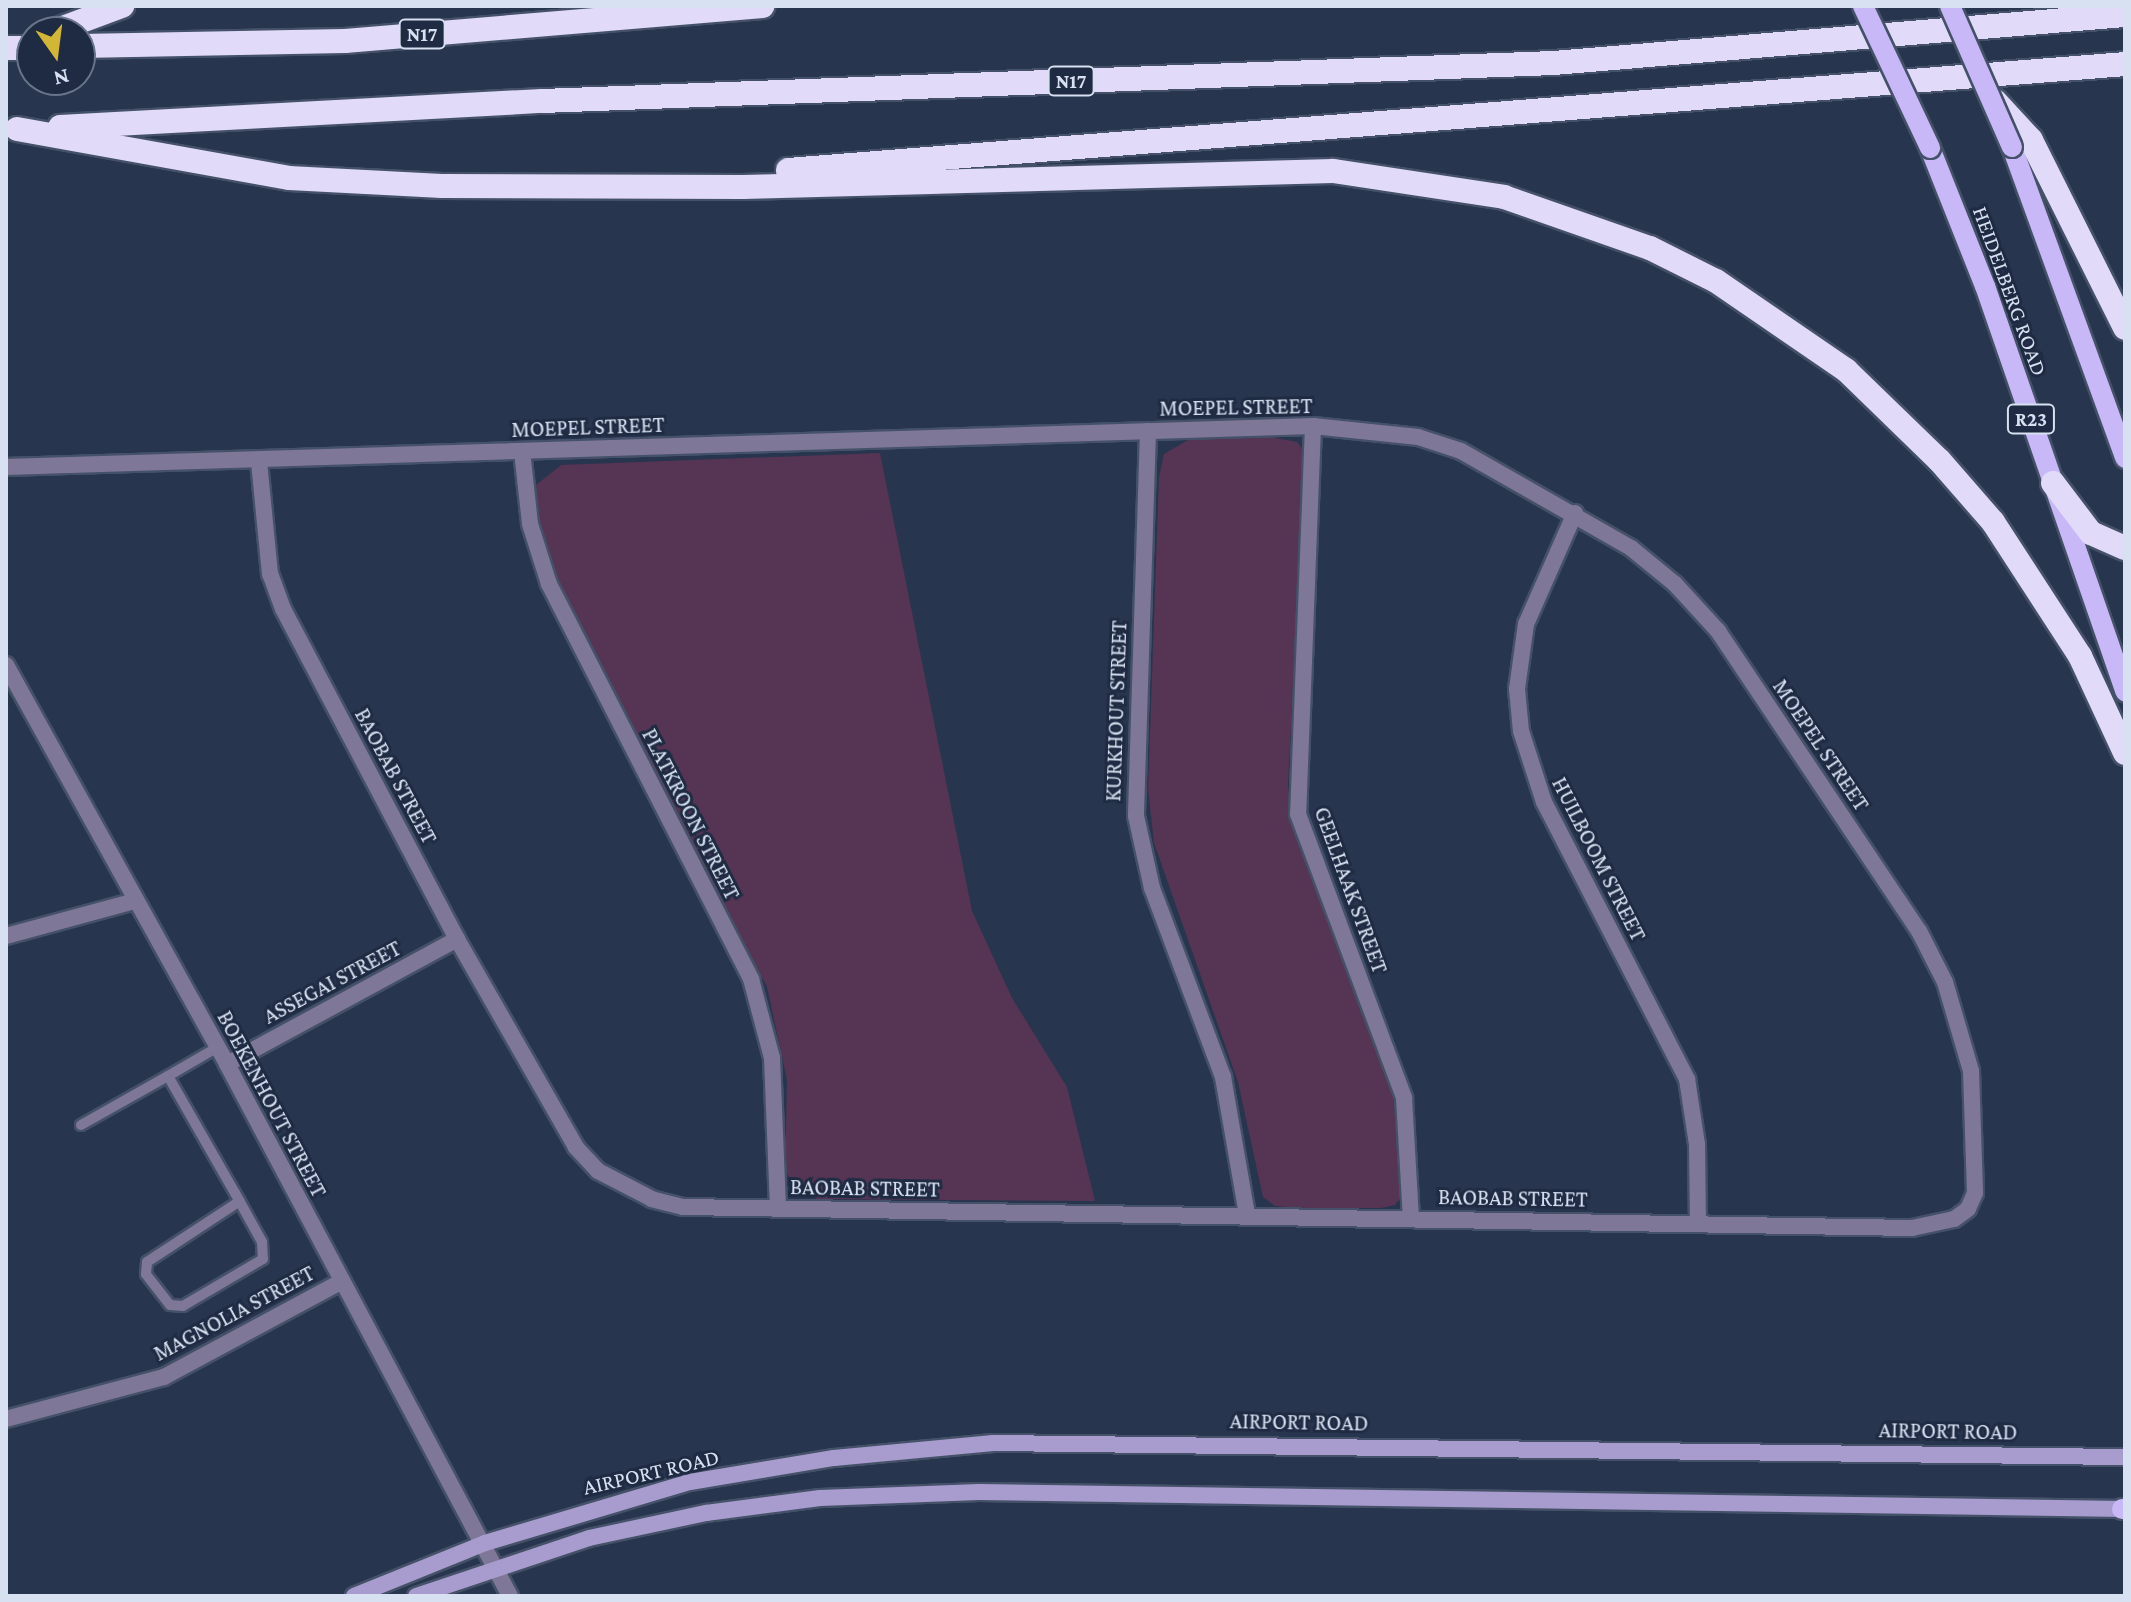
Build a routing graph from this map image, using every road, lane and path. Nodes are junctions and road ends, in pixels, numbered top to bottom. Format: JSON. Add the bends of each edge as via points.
{"nodes":[{"id":1,"x":122,"y":6,"type":"edge"},
{"id":2,"x":763,"y":6,"type":"edge"},
{"id":3,"x":1863,"y":6,"type":"edge"},
{"id":4,"x":1950,"y":6,"type":"edge"},
{"id":5,"x":2125,"y":15,"type":"edge"},
{"id":6,"x":95,"y":16,"type":"edge"},
{"id":7,"x":96,"y":46,"type":"edge"},
{"id":8,"x":2125,"y":64,"type":"edge"},
{"id":9,"x":1995,"y":101,"type":"joint"},
{"id":10,"x":11,"y":130,"type":"edge"},
{"id":11,"x":2021,"y":143,"type":"junction"},
{"id":12,"x":442,"y":186,"type":"junction"},
{"id":13,"x":2125,"y":328,"type":"edge"},
{"id":14,"x":1313,"y":426,"type":"junction"},
{"id":15,"x":1148,"y":431,"type":"junction"},
{"id":16,"x":522,"y":451,"type":"junction"},
{"id":17,"x":2125,"y":458,"type":"edge"},
{"id":18,"x":259,"y":461,"type":"junction"},
{"id":19,"x":6,"y":467,"type":"edge"},
{"id":20,"x":2053,"y":483,"type":"junction"},
{"id":21,"x":1575,"y":513,"type":"junction"},
{"id":22,"x":2125,"y":548,"type":"edge"},
{"id":23,"x":6,"y":665,"type":"edge"},
{"id":24,"x":2125,"y":691,"type":"edge"},
{"id":25,"x":2125,"y":753,"type":"edge"},
{"id":26,"x":135,"y":901,"type":"junction"},
{"id":27,"x":6,"y":936,"type":"edge"},
{"id":28,"x":457,"y":939,"type":"junction"},
{"id":29,"x":218,"y":1047,"type":"junction"},
{"id":30,"x":227,"y":1064,"type":"junction"},
{"id":31,"x":168,"y":1076,"type":"junction"},
{"id":32,"x":81,"y":1125,"type":"dead end"},
{"id":33,"x":240,"y":1201,"type":"junction"},
{"id":34,"x":778,"y":1209,"type":"junction"},
{"id":35,"x":1247,"y":1214,"type":"junction"},
{"id":36,"x":1411,"y":1218,"type":"junction"},
{"id":37,"x":1698,"y":1221,"type":"junction"},
{"id":38,"x":1935,"y":1226,"type":"joint"},
{"id":39,"x":342,"y":1281,"type":"junction"},
{"id":40,"x":6,"y":1419,"type":"edge"},
{"id":41,"x":2125,"y":1457,"type":"edge"},
{"id":42,"x":2124,"y":1509,"type":"edge"},
{"id":43,"x":485,"y":1543,"type":"junction"},
{"id":44,"x":496,"y":1565,"type":"junction"},
{"id":45,"x":354,"y":1596,"type":"edge"},
{"id":46,"x":416,"y":1596,"type":"edge"},
{"id":47,"x":510,"y":1596,"type":"edge"}],
"edges":[{"from":1,"to":6,"type":"highway"},
{"from":2,"to":7,"type":"highway","number":"N17","via":[[345,41]]},
{"from":3,"to":20,"type":"main road","name":"HEIDELBERG ROAD","number":"R23","bridge":true,"via":[[1930,148]]},
{"from":4,"to":9,"type":"main road","bridge":true},
{"from":5,"to":10,"type":"highway","number":"N17","via":[[1554,63],[542,101]]},
{"from":8,"to":12,"type":"highway","via":[[760,172]]},
{"from":9,"to":11,"type":"highway"},
{"from":10,"to":12,"type":"highway","via":[[289,178]]},
{"from":11,"to":13,"type":"highway"},
{"from":11,"to":17,"type":"main road"},
{"from":12,"to":25,"type":"highway","via":[[743,187],[1333,171],[1504,197],[1581,222],[1716,281],[1846,370],[1895,415],[1993,522],[2043,595],[2080,656]]},
{"from":14,"to":15,"type":"street","name":"MOEPEL STREET"},
{"from":14,"to":21,"type":"street","name":"MOEPEL STREET","via":[[1418,437],[1461,451]]},
{"from":14,"to":36,"type":"street","name":"GEELHAAK STREET","via":[[1298,814],[1404,1098]]},
{"from":15,"to":16,"type":"street","name":"MOEPEL STREET"},
{"from":15,"to":35,"type":"street","name":"KURKHOUT STREET","via":[[1136,816],[1152,888],[1223,1077]]},
{"from":16,"to":18,"type":"street","name":"MOEPEL STREET"},
{"from":16,"to":34,"type":"street","name":"PLATKROON STREET","via":[[530,524],[549,584],[751,979],[772,1058]]},
{"from":18,"to":19,"type":"street","name":"MOEPEL STREET"},
{"from":18,"to":28,"type":"street","name":"BAOBAB STREET","via":[[270,574],[283,609]]},
{"from":20,"to":22,"type":"highway","via":[[2091,533]]},
{"from":20,"to":24,"type":"main road","name":"HEIDELBERG ROAD","number":"R23"},
{"from":21,"to":37,"type":"street","name":"HUILBOOM STREET","via":[[1526,624],[1517,689],[1521,731],[1544,802],[1687,1079],[1697,1144]]},
{"from":21,"to":38,"type":"street","name":"MOEPEL STREET","via":[[1675,584],[1718,631],[1919,931],[1945,982],[1971,1071],[1976,1170],[1968,1209]]},
{"from":23,"to":26,"type":"street","name":"BOEKENHOUT STREET"},
{"from":26,"to":27,"type":"street"},
{"from":26,"to":29,"type":"street","name":"BOEKENHOUT STREET"},
{"from":28,"to":30,"type":"street","name":"ASSEGAI STREET"},
{"from":28,"to":34,"type":"street","name":"BAOBAB STREET","via":[[576,1147],[598,1171],[652,1199],[683,1207]]},
{"from":29,"to":30,"type":"street","name":"BOEKENHOUT STREET"},
{"from":29,"to":31,"type":"lane"},
{"from":30,"to":39,"type":"street","name":"BOEKENHOUT STREET"},
{"from":31,"to":32,"type":"lane"},
{"from":31,"to":33,"type":"lane"},
{"from":33,"to":33,"type":"lane","via":[[262,1242],[263,1259],[183,1306],[170,1305],[146,1274],[147,1262]]},
{"from":34,"to":35,"type":"street","name":"BAOBAB STREET"},
{"from":35,"to":36,"type":"street","name":"BAOBAB STREET"},
{"from":36,"to":37,"type":"street","name":"BAOBAB STREET"},
{"from":37,"to":38,"type":"street","name":"BAOBAB STREET"},
{"from":39,"to":40,"type":"street","name":"MAGNOLIA STREET","via":[[164,1377]]},
{"from":39,"to":43,"type":"street","name":"BOEKENHOUT STREET"},
{"from":41,"to":43,"type":"main road","name":"AIRPORT ROAD","via":[[993,1443],[834,1458],[690,1482]]},
{"from":42,"to":44,"type":"main road","via":[[979,1492],[820,1498],[706,1513]]},
{"from":43,"to":44,"type":"street","name":"BOEKENHOUT STREET"},
{"from":43,"to":45,"type":"main road","name":"AIRPORT ROAD"},
{"from":44,"to":46,"type":"main road"},
{"from":44,"to":47,"type":"street","name":"BOEKENHOUT STREET"}]}
